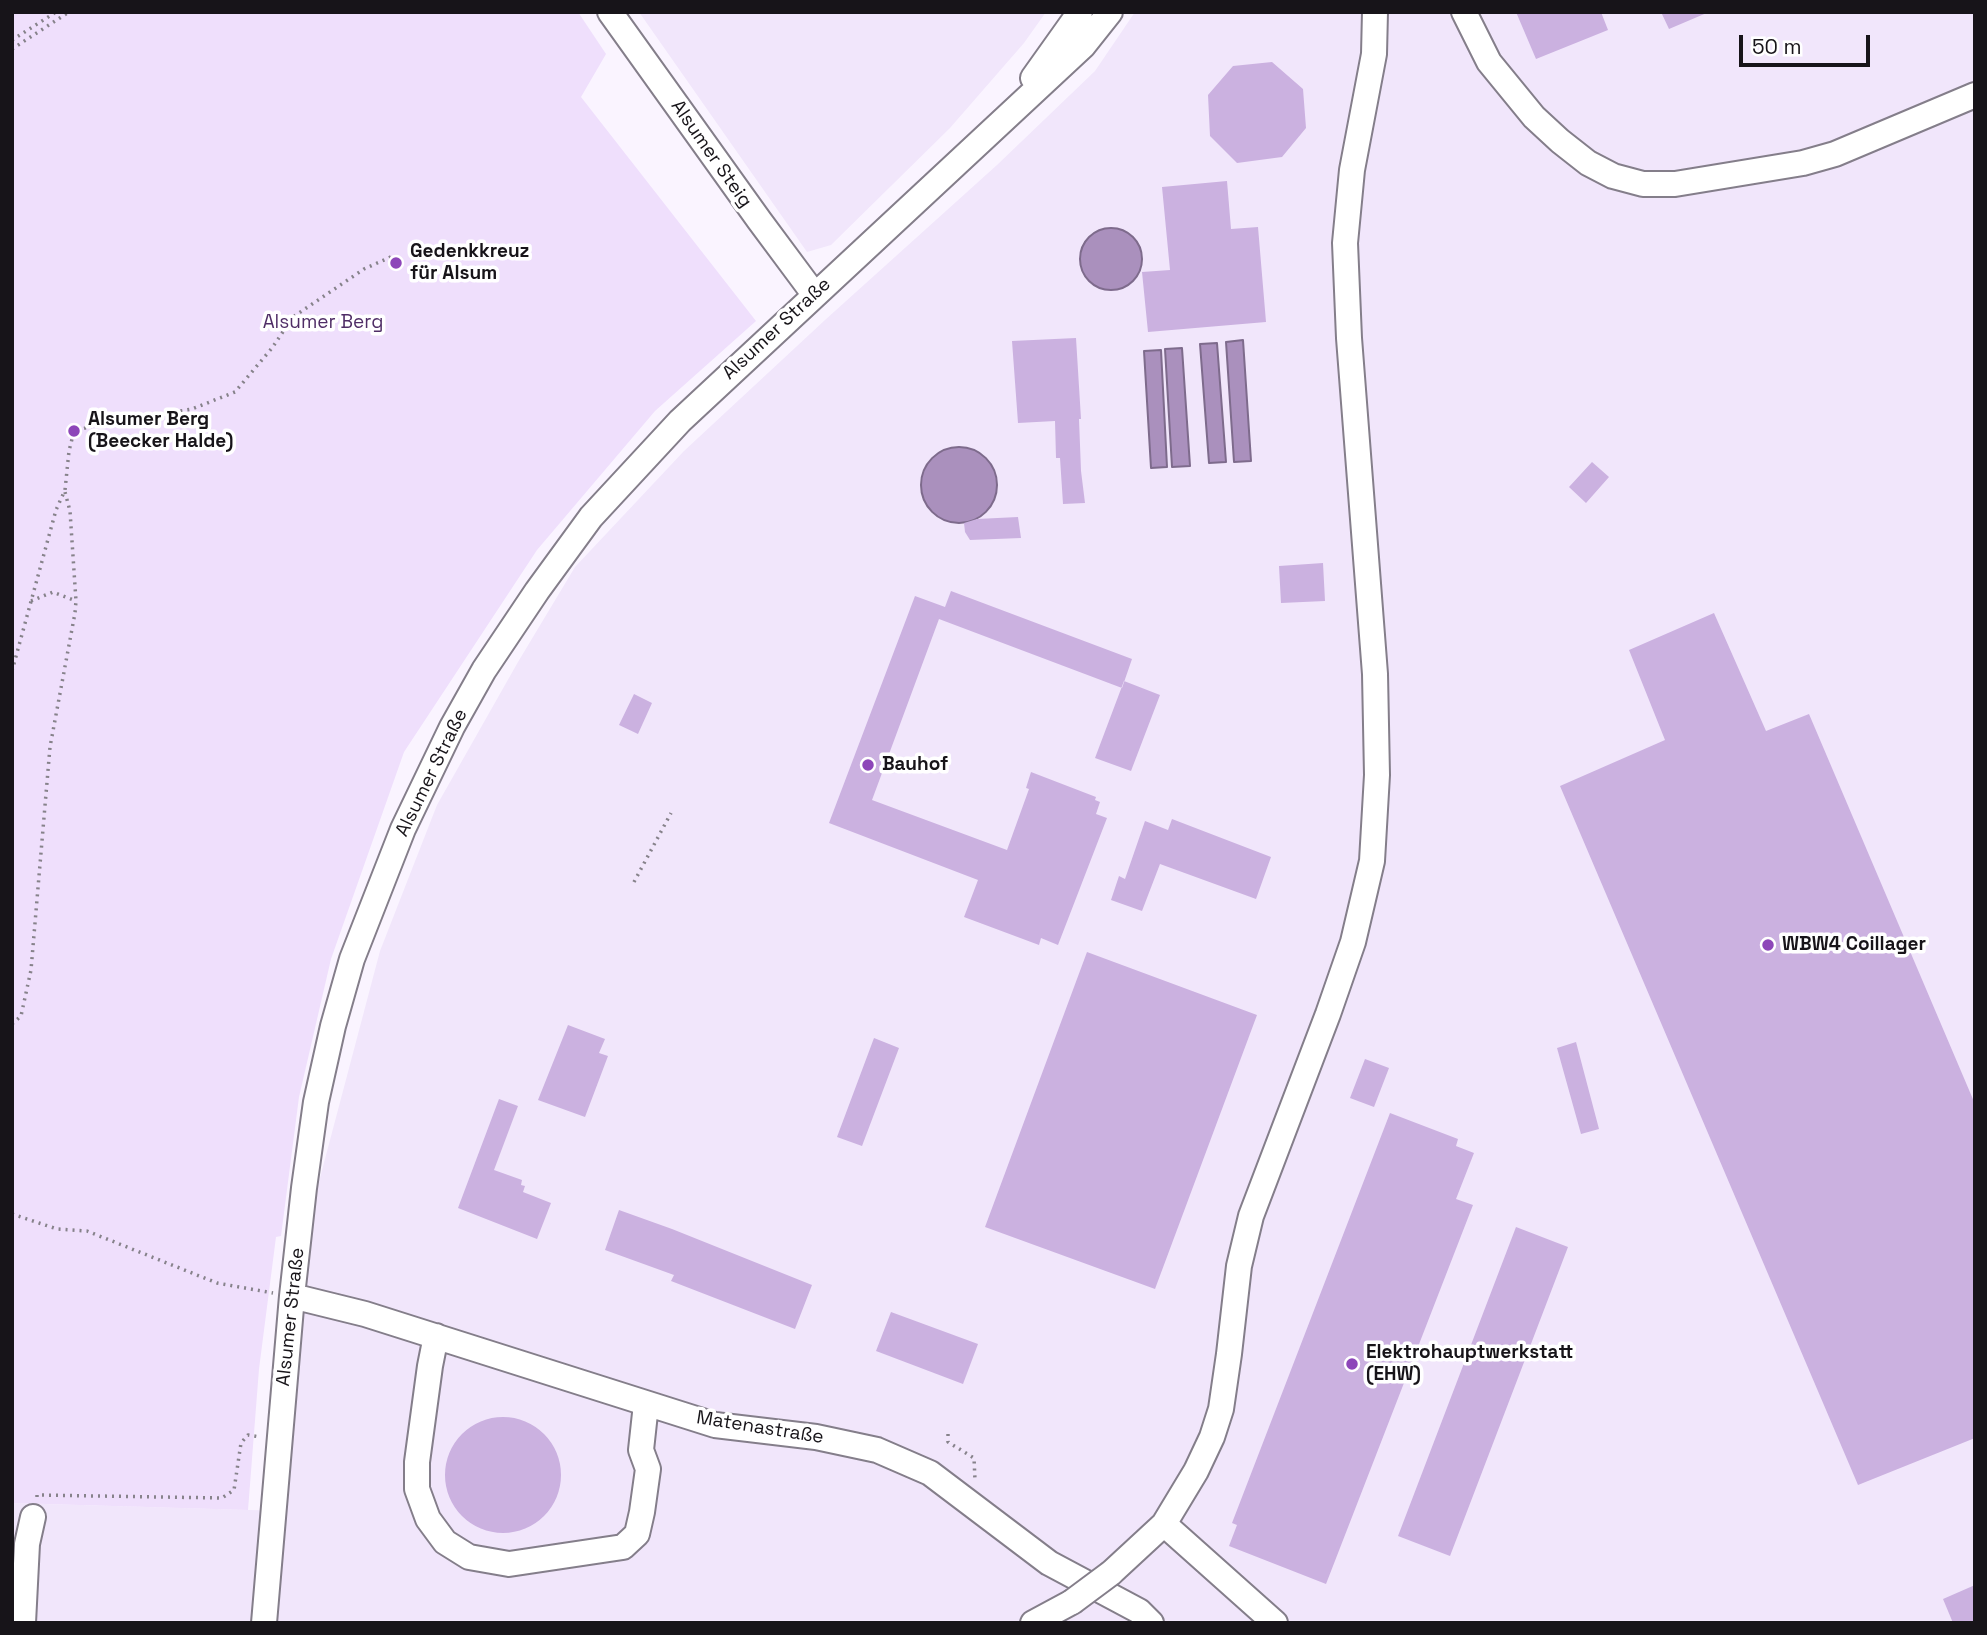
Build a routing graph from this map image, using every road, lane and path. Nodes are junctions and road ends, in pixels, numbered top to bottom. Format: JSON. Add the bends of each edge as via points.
{"nodes":[{"id":1,"x":56,"y":12,"type":"edge"},
{"id":2,"x":69,"y":12,"type":"edge"},
{"id":3,"x":610,"y":12,"type":"edge"},
{"id":4,"x":1080,"y":12,"type":"edge"},
{"id":5,"x":1110,"y":12,"type":"edge"},
{"id":6,"x":1375,"y":12,"type":"edge"},
{"id":7,"x":1464,"y":12,"type":"edge"},
{"id":8,"x":12,"y":40,"type":"edge"},
{"id":9,"x":12,"y":50,"type":"edge"},
{"id":10,"x":1975,"y":95,"type":"edge"},
{"id":11,"x":1002,"y":121,"type":"junction"},
{"id":12,"x":395,"y":255,"type":"dead end"},
{"id":13,"x":814,"y":294,"type":"junction"},
{"id":14,"x":65,"y":490,"type":"junction"},
{"id":15,"x":31,"y":601,"type":"junction"},
{"id":16,"x":76,"y":601,"type":"junction"},
{"id":17,"x":12,"y":671,"type":"edge"},
{"id":18,"x":671,"y":813,"type":"dead end"},
{"id":19,"x":634,"y":882,"type":"dead end"},
{"id":20,"x":12,"y":1024,"type":"edge"},
{"id":21,"x":12,"y":1214,"type":"edge"},
{"id":22,"x":292,"y":1296,"type":"junction"},
{"id":23,"x":436,"y":1336,"type":"junction"},
{"id":24,"x":646,"y":1404,"type":"junction"},
{"id":25,"x":948,"y":1434,"type":"dead end"},
{"id":26,"x":279,"y":1439,"type":"junction"},
{"id":27,"x":975,"y":1506,"type":"junction"},
{"id":28,"x":33,"y":1517,"type":"joint"},
{"id":29,"x":1164,"y":1524,"type":"junction"},
{"id":30,"x":23,"y":1623,"type":"edge"},
{"id":31,"x":264,"y":1623,"type":"edge"},
{"id":32,"x":1033,"y":1623,"type":"edge"},
{"id":33,"x":1150,"y":1623,"type":"edge"},
{"id":34,"x":1275,"y":1623,"type":"edge"}],
"edges":[{"from":1,"to":8,"type":"path"},
{"from":2,"to":9,"type":"path"},
{"from":3,"to":13,"type":"street","name":"Alsumer Steig"},
{"from":4,"to":11,"type":"street","name":"Alsumer Straße"},
{"from":5,"to":11,"type":"street","name":"Alsumer Straße","via":[[1083,46]]},
{"from":6,"to":29,"type":"street","via":[[1374,54],[1352,170],[1345,243],[1375,674],[1377,775],[1372,861],[1353,942],[1251,1216],[1239,1266],[1221,1409],[1196,1471]]},
{"from":7,"to":10,"type":"street","via":[[1489,62],[1534,117],[1588,163],[1643,184],[1675,184],[1804,163]]},
{"from":11,"to":13,"type":"street","name":"Alsumer Straße"},
{"from":12,"to":14,"type":"path","via":[[293,317],[235,392],[192,409],[74,431]]},
{"from":13,"to":22,"type":"street","name":"Alsumer Straße","via":[[680,421],[591,517],[484,670],[453,727],[403,829],[352,959],[333,1026],[316,1102]]},
{"from":14,"to":15,"type":"path"},
{"from":14,"to":16,"type":"path"},
{"from":15,"to":16,"type":"path","via":[[54,592]]},
{"from":15,"to":17,"type":"path"},
{"from":16,"to":20,"type":"path","via":[[50,747],[31,970],[21,1016]]},
{"from":18,"to":19,"type":"path"},
{"from":21,"to":22,"type":"path","via":[[57,1228],[87,1231],[216,1283]]},
{"from":22,"to":23,"type":"street","name":"Matenastraße"},
{"from":22,"to":26,"type":"street","name":"Alsumer Straße"},
{"from":23,"to":24,"type":"street","name":"Matenastraße"},
{"from":23,"to":24,"type":"street","via":[[417,1489],[428,1519],[445,1542],[469,1557],[509,1564],[623,1547],[637,1534],[642,1512],[648,1469],[641,1450]]},
{"from":24,"to":27,"type":"street","name":"Matenastraße","via":[[715,1425],[816,1437],[877,1450],[930,1473]]},
{"from":25,"to":27,"type":"path","via":[[948,1441],[974,1458]]},
{"from":26,"to":28,"type":"path","via":[[248,1435],[241,1443],[234,1490],[222,1499],[37,1495]]},
{"from":26,"to":31,"type":"street","name":"Alsumer Straße"},
{"from":27,"to":33,"type":"street","name":"Matenastraße","via":[[1049,1563],[1139,1611]]},
{"from":28,"to":30,"type":"street"},
{"from":29,"to":32,"type":"street","bridge":true,"via":[[1111,1573]]},
{"from":29,"to":34,"type":"street"}]}
